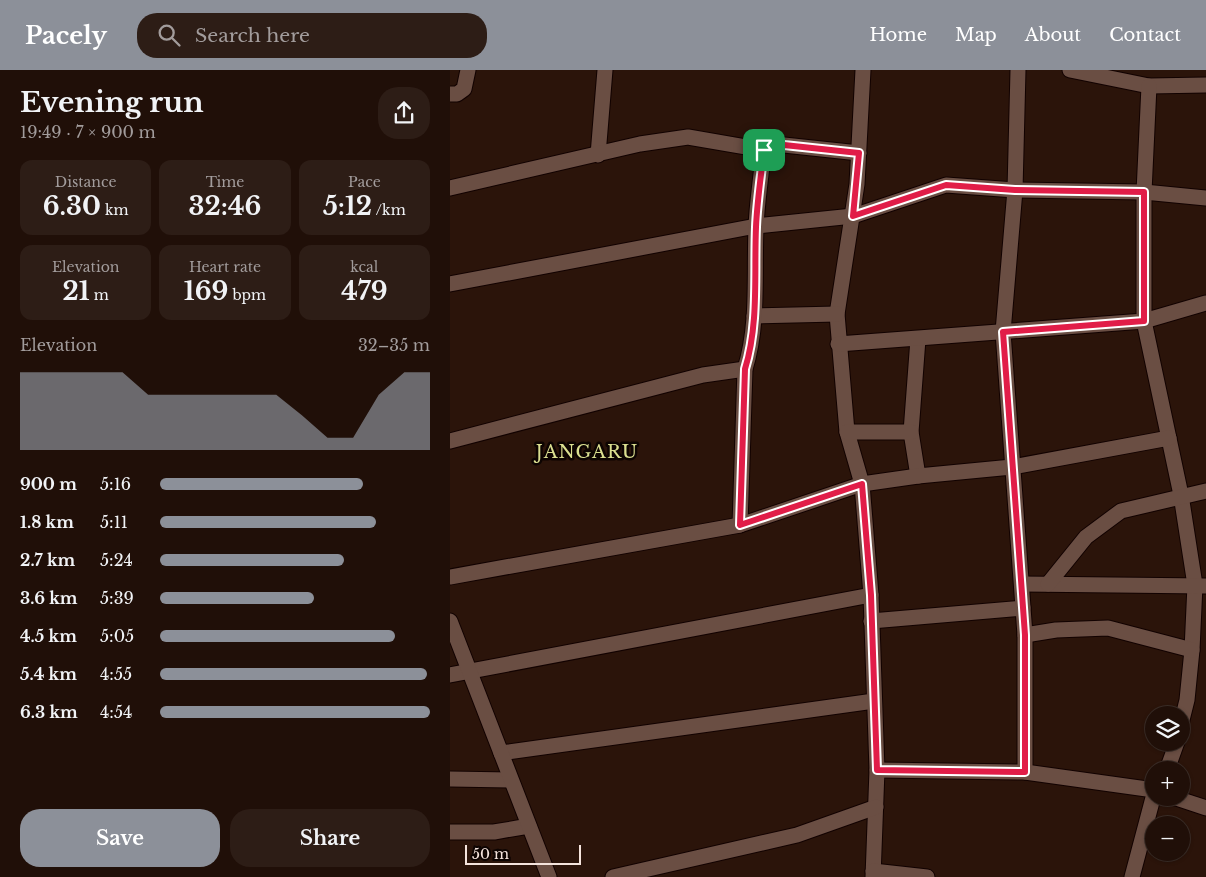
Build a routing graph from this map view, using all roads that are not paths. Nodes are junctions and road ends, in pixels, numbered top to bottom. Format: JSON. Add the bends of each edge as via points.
{"nodes":[{"id":1,"x":468,"y":70,"type":"edge"},
{"id":2,"x":605,"y":70,"type":"edge"},
{"id":3,"x":863,"y":70,"type":"edge"},
{"id":4,"x":1018,"y":70,"type":"edge"},
{"id":5,"x":1070,"y":70,"type":"edge"},
{"id":6,"x":1206,"y":85,"type":"edge"},
{"id":7,"x":1149,"y":86,"type":"junction"},
{"id":8,"x":450,"y":94,"type":"edge"},
{"id":9,"x":764,"y":150,"type":"junction"},
{"id":10,"x":859,"y":153,"type":"junction"},
{"id":11,"x":598,"y":155,"type":"junction"},
{"id":12,"x":450,"y":188,"type":"edge"},
{"id":13,"x":1015,"y":190,"type":"junction"},
{"id":14,"x":1144,"y":192,"type":"junction"},
{"id":15,"x":1206,"y":198,"type":"edge"},
{"id":16,"x":853,"y":216,"type":"junction"},
{"id":17,"x":756,"y":226,"type":"junction"},
{"id":18,"x":450,"y":284,"type":"edge"},
{"id":19,"x":1206,"y":302,"type":"edge"},
{"id":20,"x":838,"y":314,"type":"junction"},
{"id":21,"x":754,"y":316,"type":"junction"},
{"id":22,"x":1144,"y":321,"type":"junction"},
{"id":23,"x":1003,"y":332,"type":"junction"},
{"id":24,"x":918,"y":339,"type":"junction"},
{"id":25,"x":838,"y":344,"type":"junction"},
{"id":26,"x":745,"y":369,"type":"junction"},
{"id":27,"x":847,"y":432,"type":"junction"},
{"id":28,"x":911,"y":432,"type":"junction"},
{"id":29,"x":1169,"y":438,"type":"junction"},
{"id":30,"x":450,"y":442,"type":"edge"},
{"id":31,"x":1012,"y":467,"type":"junction"},
{"id":32,"x":918,"y":476,"type":"junction"},
{"id":33,"x":862,"y":484,"type":"junction"},
{"id":34,"x":1206,"y":491,"type":"edge"},
{"id":35,"x":1181,"y":495,"type":"junction"},
{"id":36,"x":740,"y":525,"type":"junction"},
{"id":37,"x":450,"y":577,"type":"edge"},
{"id":38,"x":1022,"y":584,"type":"junction"},
{"id":39,"x":1048,"y":584,"type":"junction"},
{"id":40,"x":1201,"y":585,"type":"edge"},
{"id":41,"x":871,"y":595,"type":"junction"},
{"id":42,"x":1023,"y":608,"type":"junction"},
{"id":43,"x":450,"y":621,"type":"edge"},
{"id":44,"x":871,"y":622,"type":"junction"},
{"id":45,"x":1025,"y":635,"type":"junction"},
{"id":46,"x":1192,"y":650,"type":"junction"},
{"id":47,"x":469,"y":671,"type":"junction"},
{"id":48,"x":450,"y":675,"type":"edge"},
{"id":49,"x":874,"y":701,"type":"junction"},
{"id":50,"x":1186,"y":706,"type":"edge"},
{"id":51,"x":501,"y":753,"type":"junction"},
{"id":52,"x":877,"y":770,"type":"junction"},
{"id":53,"x":1025,"y":772,"type":"junction"},
{"id":54,"x":450,"y":779,"type":"edge"},
{"id":55,"x":511,"y":780,"type":"junction"},
{"id":56,"x":1145,"y":791,"type":"edge"},
{"id":57,"x":1190,"y":803,"type":"edge"},
{"id":58,"x":1150,"y":806,"type":"edge"},
{"id":59,"x":876,"y":807,"type":"junction"},
{"id":60,"x":1206,"y":808,"type":"edge"},
{"id":61,"x":529,"y":826,"type":"junction"},
{"id":62,"x":450,"y":832,"type":"edge"},
{"id":63,"x":873,"y":874,"type":"edge"},
{"id":64,"x":549,"y":877,"type":"edge"},
{"id":65,"x":613,"y":877,"type":"edge"},
{"id":66,"x":927,"y":877,"type":"edge"},
{"id":67,"x":1132,"y":877,"type":"edge"}],
"edges":[{"from":1,"to":8,"type":"street","via":[[464,89]]},
{"from":2,"to":11,"type":"street"},
{"from":3,"to":10,"type":"street"},
{"from":4,"to":13,"type":"street"},
{"from":5,"to":7,"type":"street"},
{"from":6,"to":7,"type":"street"},
{"from":7,"to":14,"type":"street"},
{"from":9,"to":10,"type":"street","via":[[784,145]]},
{"from":9,"to":11,"type":"street","via":[[688,137],[640,144]]},
{"from":9,"to":17,"type":"street"},
{"from":10,"to":16,"type":"street"},
{"from":11,"to":12,"type":"street"},
{"from":13,"to":14,"type":"street"},
{"from":13,"to":16,"type":"street","via":[[946,185]]},
{"from":13,"to":23,"type":"street"},
{"from":14,"to":15,"type":"street"},
{"from":14,"to":22,"type":"street"},
{"from":16,"to":17,"type":"street"},
{"from":16,"to":20,"type":"street"},
{"from":17,"to":18,"type":"street"},
{"from":17,"to":21,"type":"street"},
{"from":19,"to":22,"type":"street"},
{"from":20,"to":21,"type":"street"},
{"from":20,"to":25,"type":"street"},
{"from":21,"to":26,"type":"street"},
{"from":22,"to":23,"type":"street"},
{"from":22,"to":29,"type":"street"},
{"from":23,"to":24,"type":"street"},
{"from":23,"to":31,"type":"street"},
{"from":24,"to":25,"type":"street"},
{"from":24,"to":28,"type":"street"},
{"from":25,"to":27,"type":"street"},
{"from":26,"to":30,"type":"street","via":[[704,376]]},
{"from":26,"to":36,"type":"street"},
{"from":27,"to":28,"type":"street"},
{"from":27,"to":33,"type":"street"},
{"from":28,"to":32,"type":"street"},
{"from":29,"to":31,"type":"street"},
{"from":29,"to":35,"type":"street"},
{"from":31,"to":32,"type":"street"},
{"from":31,"to":38,"type":"street"},
{"from":32,"to":33,"type":"street"},
{"from":33,"to":36,"type":"street"},
{"from":33,"to":41,"type":"street"},
{"from":34,"to":35,"type":"street"},
{"from":35,"to":39,"type":"street","via":[[1121,511],[1086,537]]},
{"from":35,"to":40,"type":"street"},
{"from":36,"to":37,"type":"street"},
{"from":38,"to":39,"type":"street"},
{"from":38,"to":42,"type":"street"},
{"from":39,"to":40,"type":"street"},
{"from":40,"to":46,"type":"street"},
{"from":41,"to":44,"type":"street"},
{"from":41,"to":47,"type":"street"},
{"from":42,"to":44,"type":"street"},
{"from":42,"to":45,"type":"street"},
{"from":43,"to":47,"type":"street"},
{"from":44,"to":49,"type":"street"},
{"from":45,"to":46,"type":"street","via":[[1108,628]]},
{"from":45,"to":53,"type":"street"},
{"from":46,"to":50,"type":"street"},
{"from":47,"to":48,"type":"street"},
{"from":47,"to":51,"type":"street"},
{"from":49,"to":51,"type":"street"},
{"from":49,"to":52,"type":"street"},
{"from":51,"to":55,"type":"street"},
{"from":52,"to":53,"type":"street"},
{"from":52,"to":59,"type":"street"},
{"from":53,"to":56,"type":"street"},
{"from":54,"to":55,"type":"street"},
{"from":55,"to":61,"type":"street"},
{"from":57,"to":60,"type":"street"},
{"from":58,"to":67,"type":"street"},
{"from":59,"to":63,"type":"street"},
{"from":59,"to":65,"type":"street","via":[[797,835]]},
{"from":61,"to":62,"type":"street","via":[[501,831]]},
{"from":61,"to":64,"type":"street"},
{"from":63,"to":66,"type":"street"}]}
